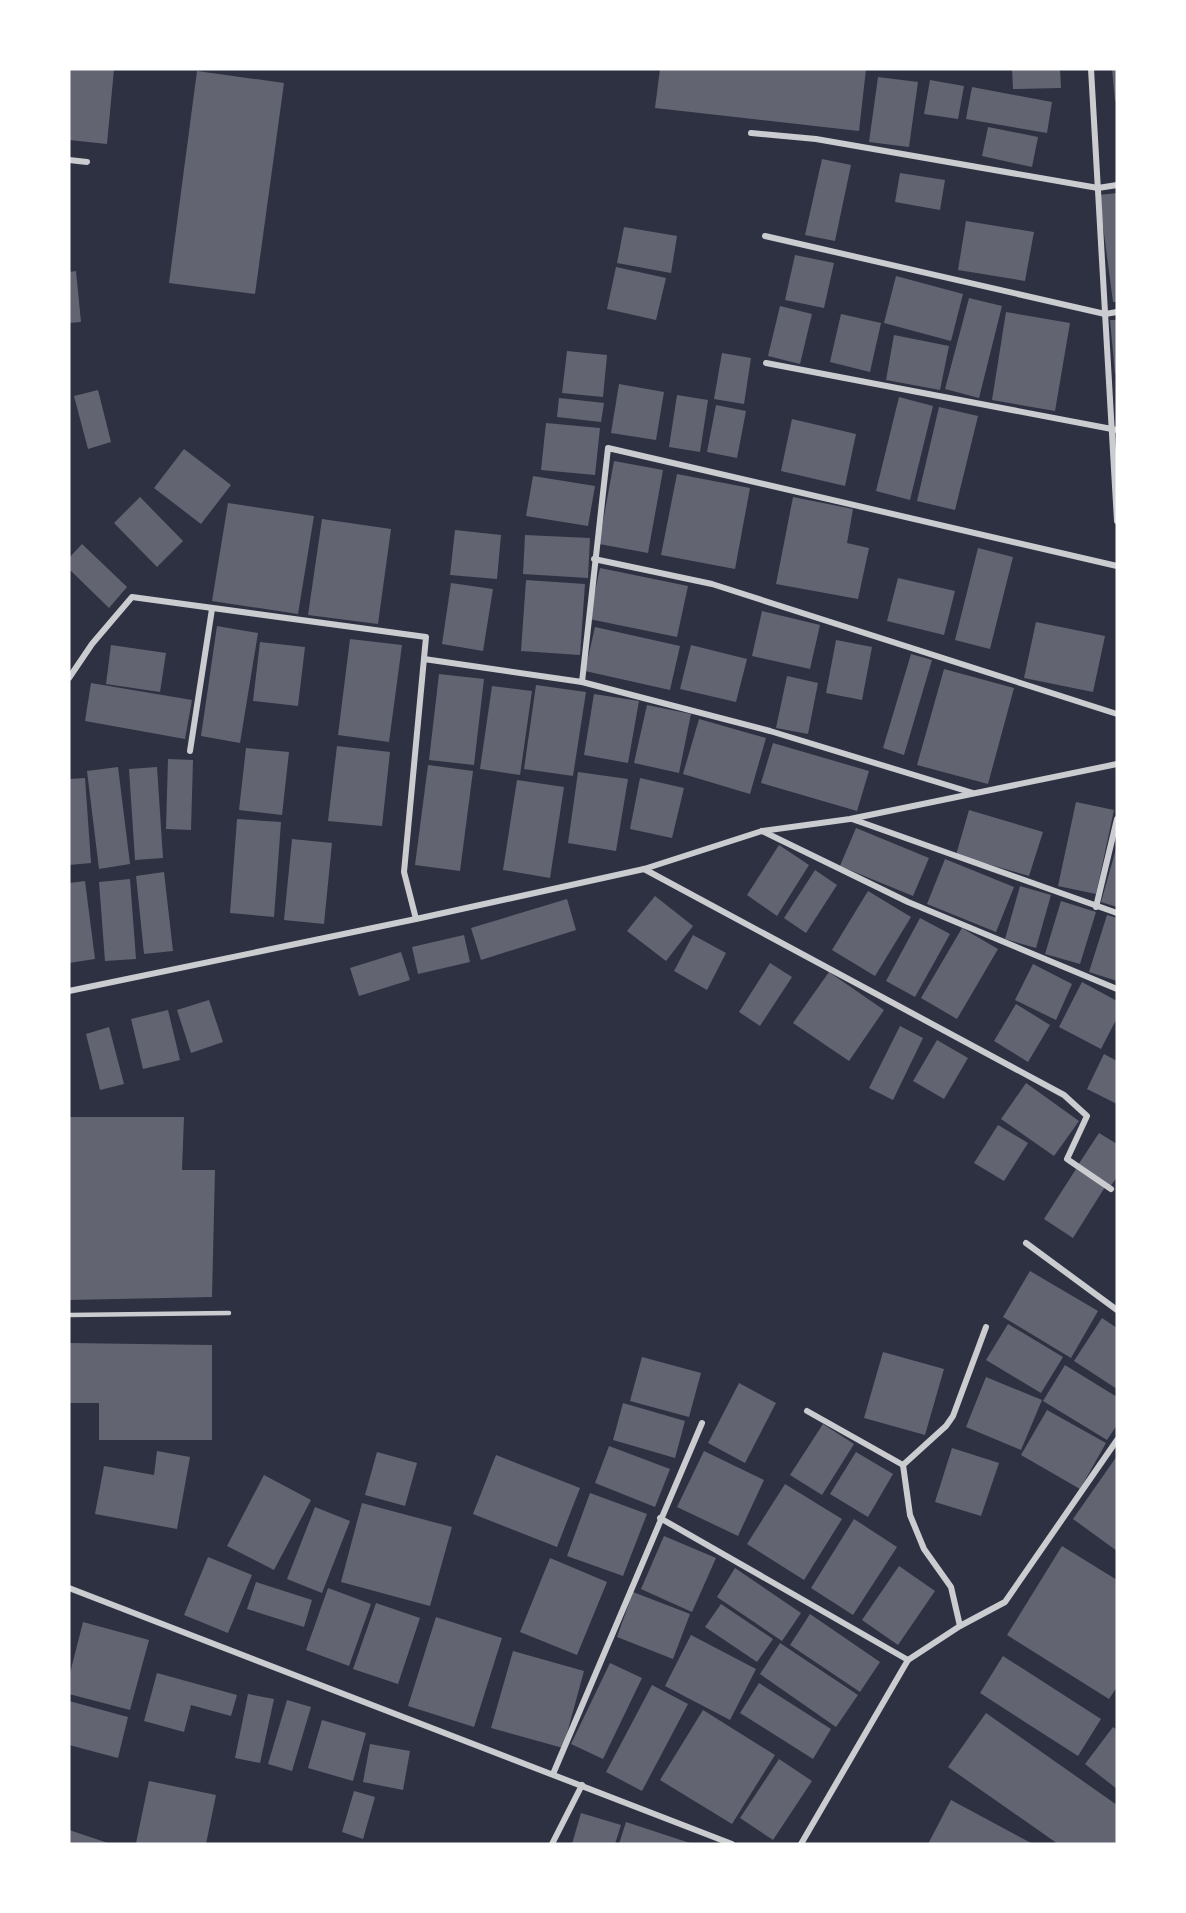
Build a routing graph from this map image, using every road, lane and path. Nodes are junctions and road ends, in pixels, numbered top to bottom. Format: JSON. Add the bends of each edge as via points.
{"nodes":[{"id":1,"x":1091,"y":69,"type":"edge"},
{"id":2,"x":751,"y":133,"type":"dead end"},
{"id":3,"x":69,"y":160,"type":"edge"},
{"id":4,"x":87,"y":162,"type":"dead end"},
{"id":5,"x":1117,"y":185,"type":"edge"},
{"id":6,"x":1098,"y":188,"type":"junction"},
{"id":7,"x":765,"y":236,"type":"dead end"},
{"id":8,"x":1117,"y":312,"type":"edge"},
{"id":9,"x":1105,"y":314,"type":"junction"},
{"id":10,"x":766,"y":363,"type":"dead end"},
{"id":11,"x":1114,"y":430,"type":"edge"},
{"id":12,"x":1117,"y":521,"type":"edge"},
{"id":13,"x":594,"y":559,"type":"junction"},
{"id":14,"x":1117,"y":566,"type":"edge"},
{"id":15,"x":212,"y":609,"type":"junction"},
{"id":16,"x":424,"y":660,"type":"junction"},
{"id":17,"x":69,"y":678,"type":"edge"},
{"id":18,"x":582,"y":682,"type":"junction"},
{"id":19,"x":1117,"y":714,"type":"edge"},
{"id":20,"x":190,"y":751,"type":"dead end"},
{"id":21,"x":1117,"y":764,"type":"edge"},
{"id":22,"x":974,"y":794,"type":"junction"},
{"id":23,"x":850,"y":819,"type":"junction"},
{"id":24,"x":1117,"y":819,"type":"edge"},
{"id":25,"x":762,"y":831,"type":"junction"},
{"id":26,"x":644,"y":868,"type":"junction"},
{"id":27,"x":1096,"y":907,"type":"junction"},
{"id":28,"x":1117,"y":913,"type":"edge"},
{"id":29,"x":416,"y":920,"type":"junction"},
{"id":30,"x":1117,"y":989,"type":"edge"},
{"id":31,"x":69,"y":991,"type":"edge"},
{"id":32,"x":1111,"y":1189,"type":"dead end"},
{"id":33,"x":1026,"y":1244,"type":"dead end"},
{"id":34,"x":1117,"y":1310,"type":"edge"},
{"id":35,"x":229,"y":1313,"type":"dead end"},
{"id":36,"x":69,"y":1316,"type":"edge"},
{"id":37,"x":986,"y":1327,"type":"dead end"},
{"id":38,"x":807,"y":1411,"type":"dead end"},
{"id":39,"x":702,"y":1423,"type":"dead end"},
{"id":40,"x":1117,"y":1440,"type":"edge"},
{"id":41,"x":903,"y":1465,"type":"junction"},
{"id":42,"x":660,"y":1518,"type":"junction"},
{"id":43,"x":69,"y":1588,"type":"edge"},
{"id":44,"x":960,"y":1626,"type":"junction"},
{"id":45,"x":908,"y":1660,"type":"junction"},
{"id":46,"x":553,"y":1774,"type":"junction"},
{"id":47,"x":582,"y":1785,"type":"junction"},
{"id":48,"x":552,"y":1844,"type":"edge"},
{"id":49,"x":732,"y":1844,"type":"edge"},
{"id":50,"x":801,"y":1844,"type":"edge"}],
"edges":[{"from":1,"to":6,"type":"street"},
{"from":2,"to":6,"type":"street","via":[[816,139]]},
{"from":3,"to":4,"type":"street"},
{"from":5,"to":6,"type":"street"},
{"from":6,"to":9,"type":"street"},
{"from":7,"to":9,"type":"street"},
{"from":8,"to":9,"type":"street"},
{"from":9,"to":11,"type":"street"},
{"from":10,"to":11,"type":"street"},
{"from":11,"to":12,"type":"street"},
{"from":13,"to":14,"type":"street","via":[[608,448]]},
{"from":13,"to":18,"type":"street"},
{"from":13,"to":19,"type":"street","via":[[712,584]]},
{"from":15,"to":16,"type":"street","via":[[426,637]]},
{"from":15,"to":17,"type":"street","via":[[132,597]]},
{"from":15,"to":20,"type":"street"},
{"from":16,"to":18,"type":"street"},
{"from":16,"to":29,"type":"street","via":[[404,872]]},
{"from":18,"to":22,"type":"street","via":[[771,731]]},
{"from":21,"to":22,"type":"street"},
{"from":22,"to":23,"type":"street"},
{"from":23,"to":25,"type":"street"},
{"from":23,"to":27,"type":"street"},
{"from":24,"to":27,"type":"street"},
{"from":25,"to":26,"type":"street"},
{"from":25,"to":30,"type":"street","via":[[908,902]]},
{"from":26,"to":29,"type":"street"},
{"from":26,"to":32,"type":"street","via":[[1064,1095],[1088,1116],[1067,1160]]},
{"from":27,"to":28,"type":"street"},
{"from":29,"to":31,"type":"street"},
{"from":33,"to":34,"type":"street"},
{"from":35,"to":36,"type":"lane"},
{"from":37,"to":41,"type":"street","via":[[953,1416]]},
{"from":38,"to":41,"type":"street"},
{"from":39,"to":42,"type":"street"},
{"from":40,"to":44,"type":"street","via":[[1005,1602]]},
{"from":41,"to":44,"type":"street","via":[[910,1515],[924,1549],[951,1587]]},
{"from":42,"to":45,"type":"street"},
{"from":42,"to":46,"type":"street"},
{"from":43,"to":46,"type":"street"},
{"from":44,"to":45,"type":"street"},
{"from":45,"to":50,"type":"street"},
{"from":46,"to":47,"type":"street"},
{"from":47,"to":48,"type":"street"},
{"from":47,"to":49,"type":"street"}]}
